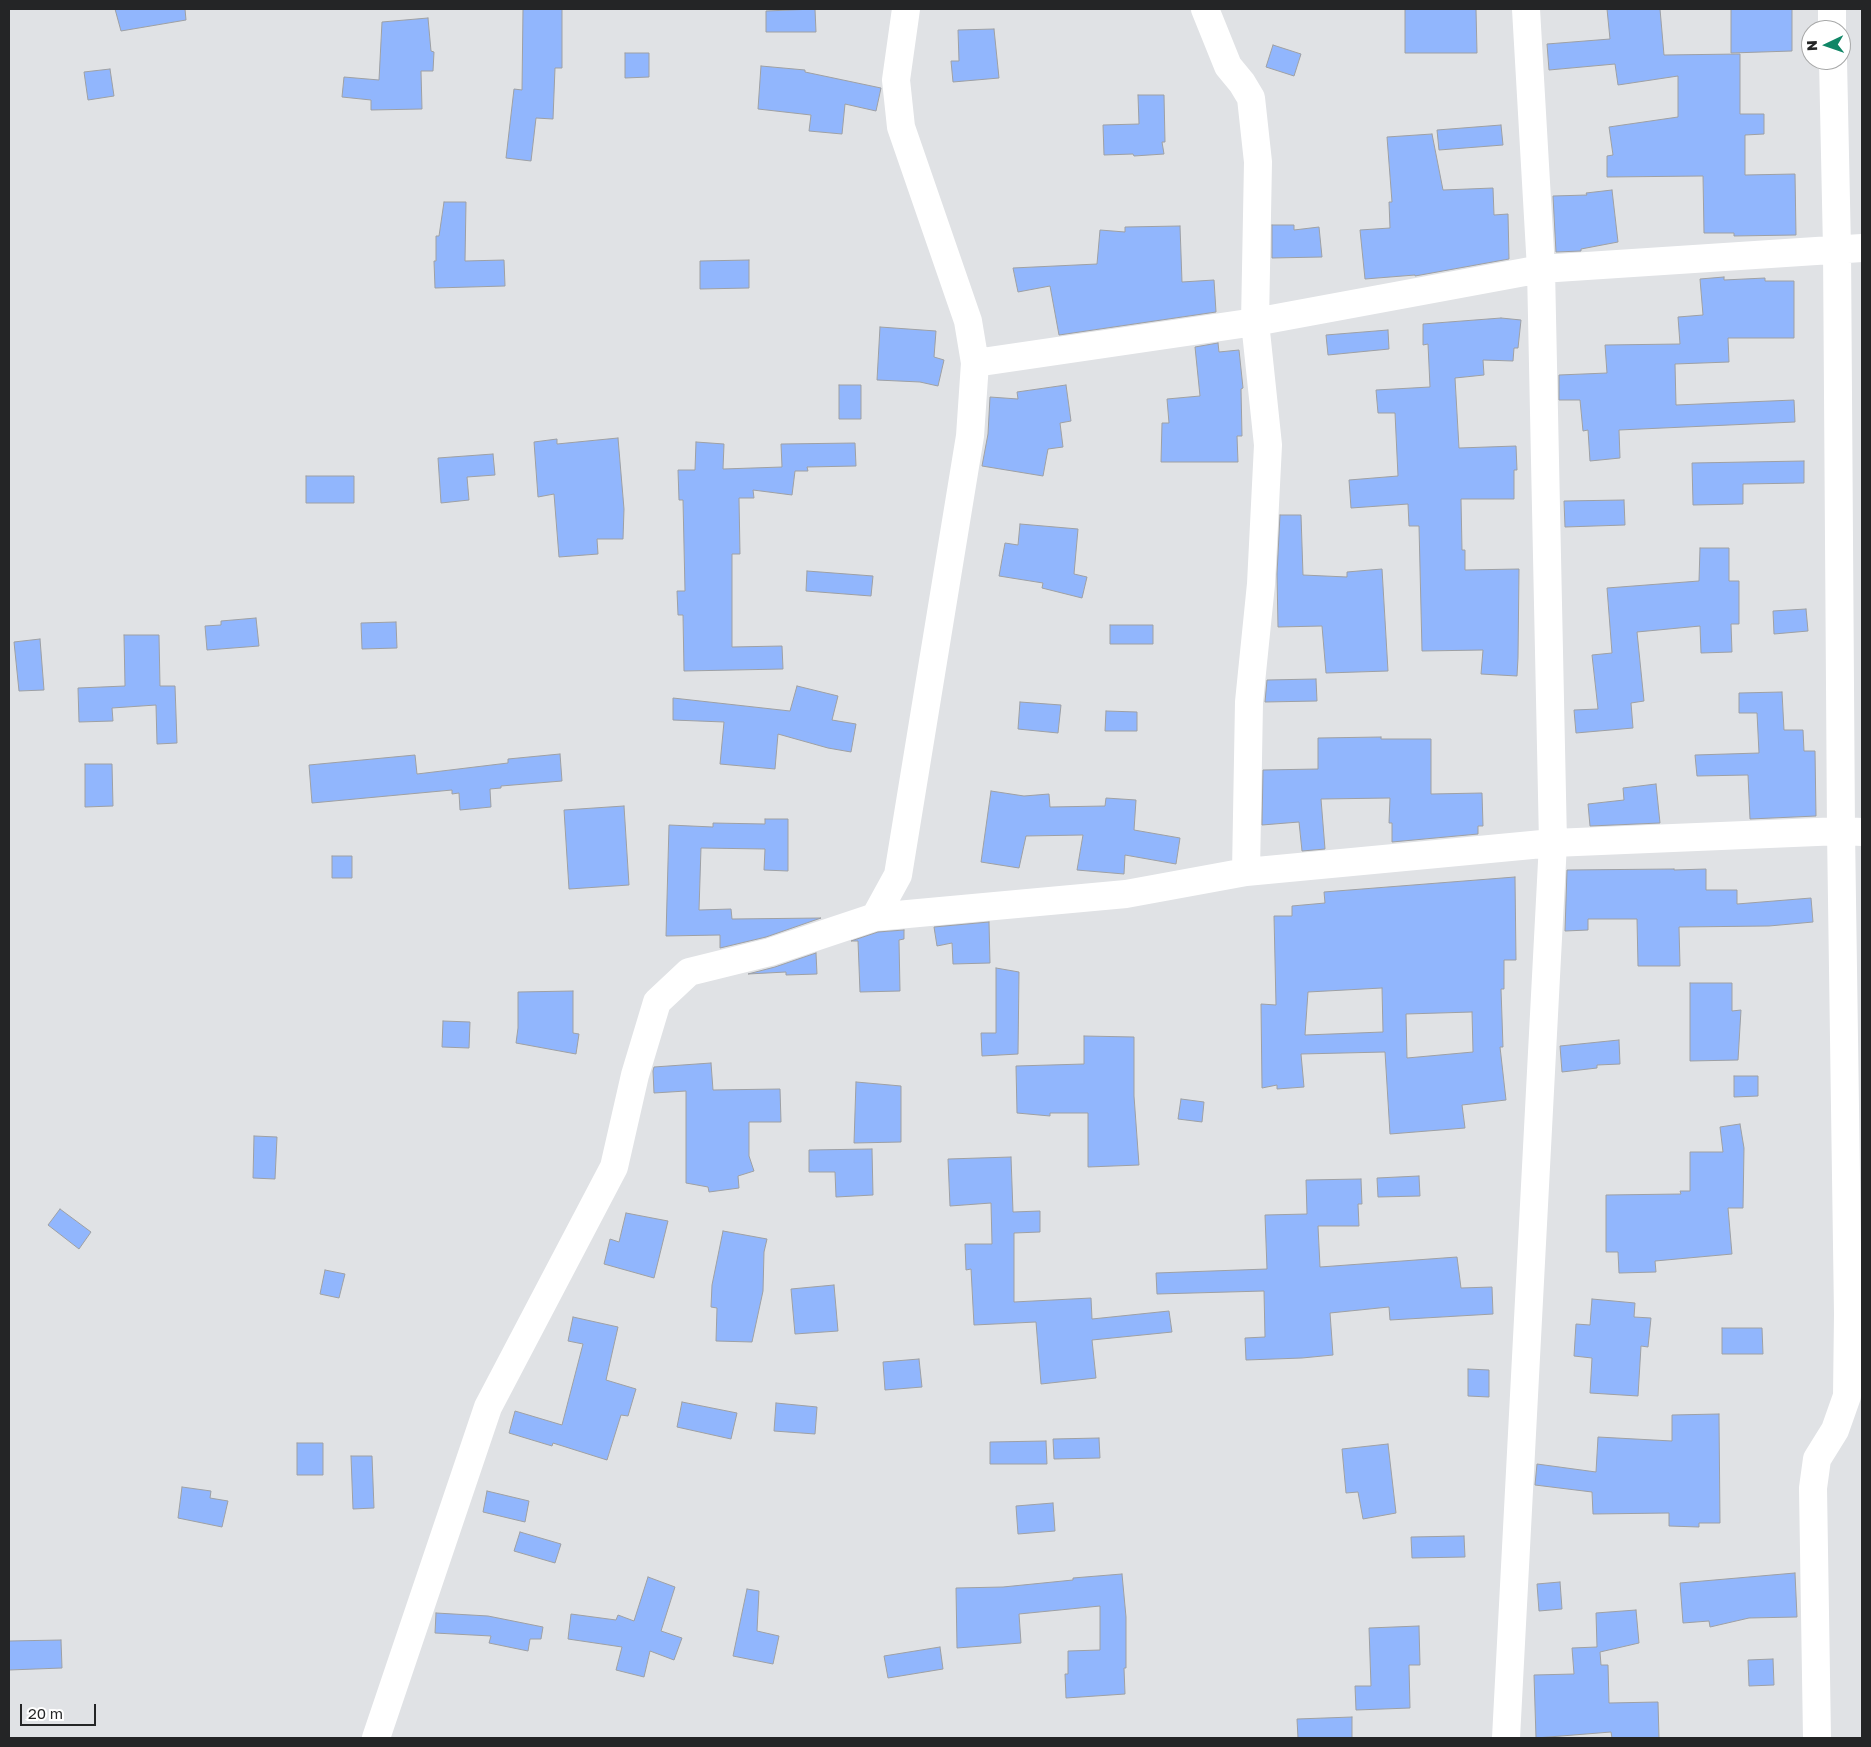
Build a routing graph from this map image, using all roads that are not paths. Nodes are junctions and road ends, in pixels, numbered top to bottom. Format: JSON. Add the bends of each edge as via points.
{"nodes":[{"id":1,"x":906,"y":9,"type":"edge"},
{"id":2,"x":1205,"y":9,"type":"edge"},
{"id":3,"x":1526,"y":9,"type":"edge"},
{"id":4,"x":1834,"y":70,"type":"edge"},
{"id":5,"x":1849,"y":248,"type":"edge"},
{"id":6,"x":1541,"y":268,"type":"junction"},
{"id":7,"x":1255,"y":322,"type":"junction"},
{"id":8,"x":976,"y":363,"type":"junction"},
{"id":9,"x":1851,"y":832,"type":"edge"},
{"id":10,"x":1553,"y":843,"type":"junction"},
{"id":11,"x":1246,"y":872,"type":"junction"},
{"id":12,"x":875,"y":917,"type":"junction"},
{"id":13,"x":376,"y":1738,"type":"edge"},
{"id":14,"x":1506,"y":1738,"type":"edge"},
{"id":15,"x":1818,"y":1738,"type":"edge"}],
"edges":[{"from":1,"to":8,"type":"street","via":[[896,80],[901,127],[968,321]]},
{"from":2,"to":7,"type":"street","via":[[1228,66],[1251,98],[1258,162]]},
{"from":3,"to":6,"type":"street"},
{"from":4,"to":5,"type":"street"},
{"from":5,"to":6,"type":"street"},
{"from":5,"to":9,"type":"street"},
{"from":6,"to":7,"type":"street"},
{"from":6,"to":10,"type":"street"},
{"from":7,"to":8,"type":"street"},
{"from":7,"to":11,"type":"street","via":[[1268,445],[1262,584],[1248,702]]},
{"from":8,"to":12,"type":"street","via":[[970,436],[898,875]]},
{"from":9,"to":10,"type":"street"},
{"from":9,"to":15,"type":"street","via":[[1847,1396],[1835,1430],[1817,1459],[1813,1488]]},
{"from":10,"to":11,"type":"street"},
{"from":10,"to":14,"type":"street"},
{"from":11,"to":12,"type":"street","via":[[1126,894]]},
{"from":12,"to":13,"type":"street","via":[[770,952],[689,972],[657,1002],[635,1076],[614,1167],[488,1406]]}]}
